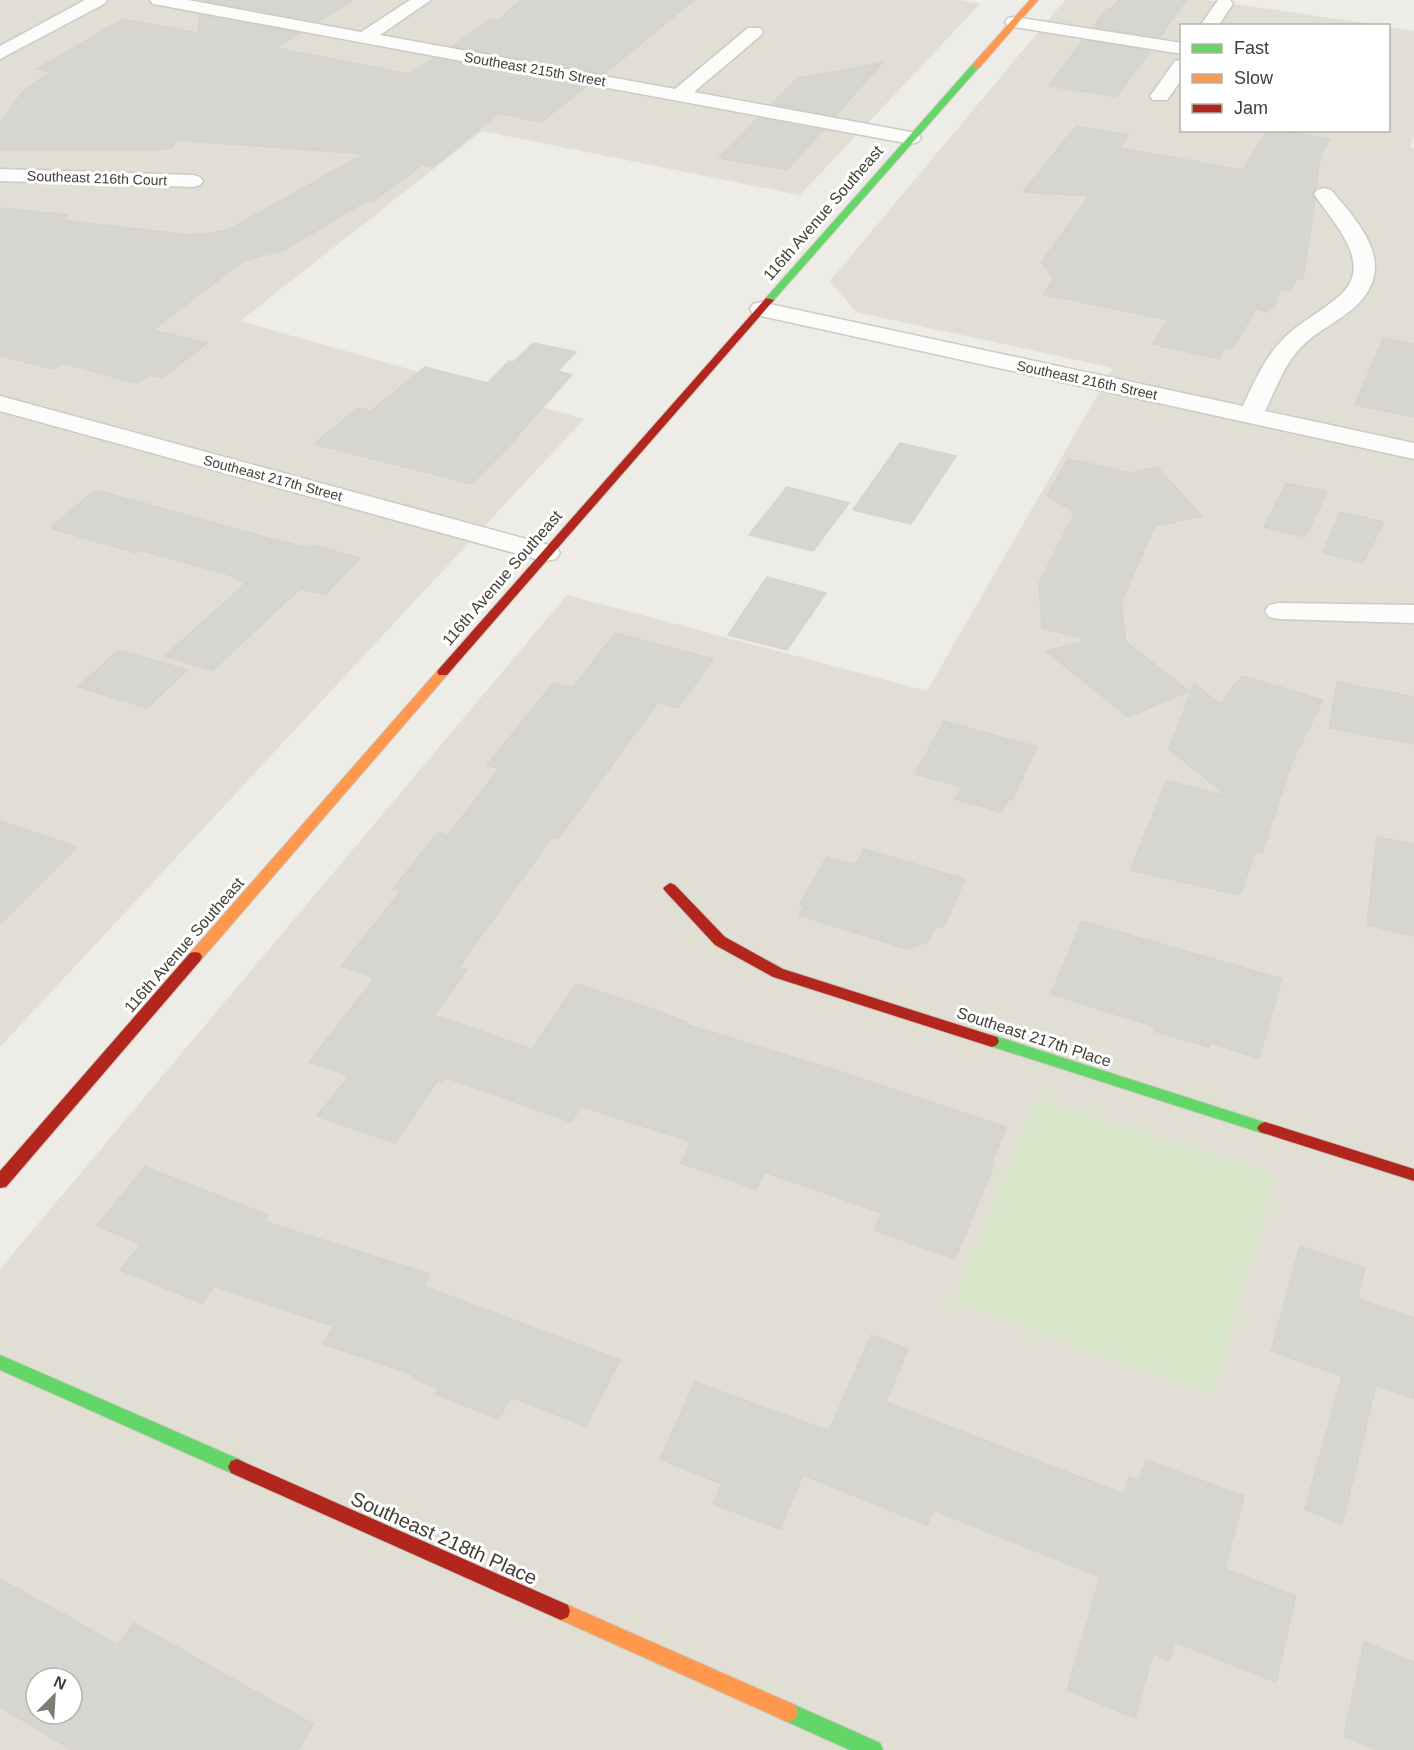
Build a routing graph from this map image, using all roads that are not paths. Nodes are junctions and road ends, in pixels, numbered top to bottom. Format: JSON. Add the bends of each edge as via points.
{"nodes":[{"id":1,"x":98,"y":0,"type":"edge"},
{"id":2,"x":159,"y":0,"type":"edge"},
{"id":3,"x":422,"y":0,"type":"edge"},
{"id":4,"x":1034,"y":0,"type":"edge"},
{"id":5,"x":1224,"y":4,"type":"dead end"},
{"id":6,"x":1014,"y":22,"type":"junction"},
{"id":7,"x":1210,"y":24,"type":"edge"},
{"id":8,"x":754,"y":32,"type":"dead end"},
{"id":9,"x":364,"y":38,"type":"junction"},
{"id":10,"x":1180,"y":49,"type":"edge"},
{"id":11,"x":0,"y":53,"type":"edge"},
{"id":12,"x":1180,"y":68,"type":"edge"},
{"id":13,"x":679,"y":95,"type":"junction"},
{"id":14,"x":1160,"y":96,"type":"dead end"},
{"id":15,"x":910,"y":138,"type":"junction"},
{"id":16,"x":0,"y":175,"type":"edge"},
{"id":17,"x":193,"y":181,"type":"dead end"},
{"id":18,"x":1324,"y":194,"type":"dead end"},
{"id":19,"x":761,"y":309,"type":"junction"},
{"id":20,"x":0,"y":403,"type":"edge"},
{"id":21,"x":1250,"y":416,"type":"junction"},
{"id":22,"x":1414,"y":451,"type":"edge"},
{"id":23,"x":546,"y":553,"type":"junction"},
{"id":24,"x":1279,"y":611,"type":"dead end"},
{"id":25,"x":1414,"y":614,"type":"edge"},
{"id":26,"x":670,"y":888,"type":"dead end"},
{"id":27,"x":1414,"y":1174,"type":"edge"},
{"id":28,"x":0,"y":1182,"type":"edge"},
{"id":29,"x":0,"y":1362,"type":"edge"},
{"id":30,"x":873,"y":1750,"type":"edge"}],
"edges":[{"from":1,"to":11,"type":"street"},
{"from":2,"to":9,"type":"street","name":"Southeast 215th Street"},
{"from":3,"to":9,"type":"street"},
{"from":4,"to":6,"type":"main road","name":"116th Avenue Southeast"},
{"from":5,"to":7,"type":"street"},
{"from":6,"to":10,"type":"street"},
{"from":6,"to":15,"type":"main road","name":"116th Avenue Southeast"},
{"from":8,"to":13,"type":"street"},
{"from":9,"to":13,"type":"street","name":"Southeast 215th Street"},
{"from":12,"to":14,"type":"street"},
{"from":13,"to":15,"type":"street","name":"Southeast 215th Street"},
{"from":15,"to":19,"type":"main road","name":"116th Avenue Southeast"},
{"from":16,"to":17,"type":"street","name":"Southeast 216th Court"},
{"from":18,"to":21,"type":"street","via":[[1353,230],[1365,258],[1364,273],[1351,298],[1294,340],[1282,354]]},
{"from":19,"to":21,"type":"street","name":"Southeast 216th Street"},
{"from":19,"to":23,"type":"main road","name":"116th Avenue Southeast"},
{"from":20,"to":23,"type":"street","name":"Southeast 217th Street"},
{"from":21,"to":22,"type":"street","name":"Southeast 216th Street"},
{"from":23,"to":28,"type":"main road","name":"116th Avenue Southeast"},
{"from":24,"to":25,"type":"street"},
{"from":26,"to":27,"type":"main road","name":"Southeast 217th Place","via":[[720,941],[778,973]]},
{"from":29,"to":30,"type":"main road","name":"Southeast 218th Place"}]}
